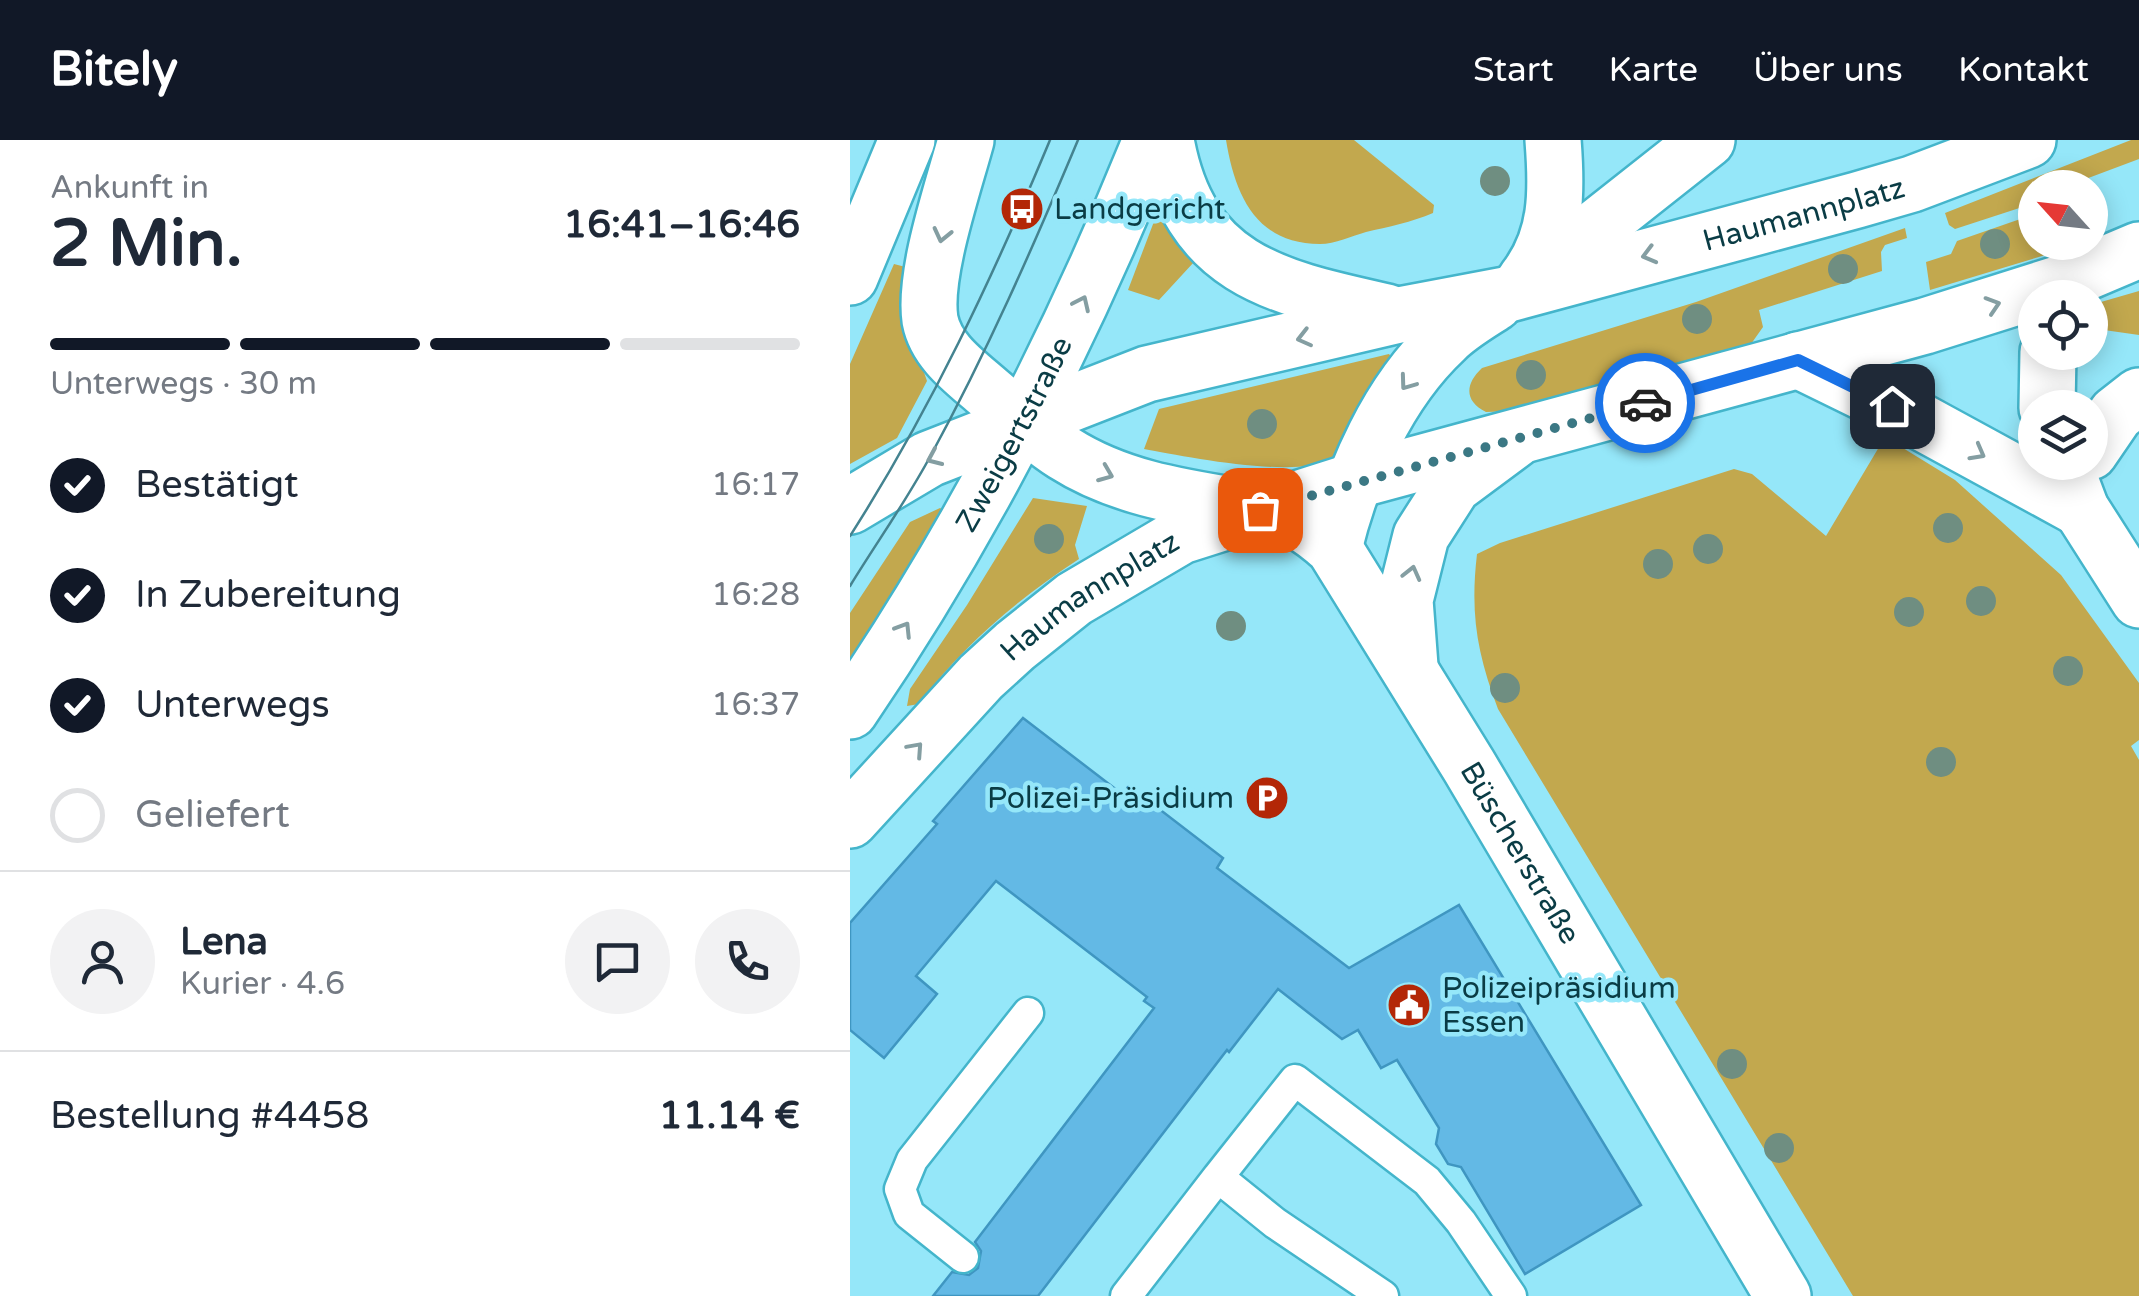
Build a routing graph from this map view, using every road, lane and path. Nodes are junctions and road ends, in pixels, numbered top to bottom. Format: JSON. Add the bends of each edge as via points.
{"nodes":[{"id":1,"x":907,"y":140,"type":"edge"},
{"id":2,"x":966,"y":140,"type":"edge"},
{"id":3,"x":1151,"y":140,"type":"edge"},
{"id":4,"x":1166,"y":140,"type":"edge"},
{"id":5,"x":1553,"y":140,"type":"edge"},
{"id":6,"x":1707,"y":140,"type":"edge"},
{"id":7,"x":2028,"y":140,"type":"edge"},
{"id":8,"x":2139,"y":250,"type":"edge"},
{"id":9,"x":850,"y":278,"type":"edge"},
{"id":10,"x":2079,"y":280,"type":"edge"},
{"id":11,"x":1511,"y":293,"type":"junction"},
{"id":12,"x":2018,"y":301,"type":"edge"},
{"id":13,"x":1399,"y":315,"type":"junction"},
{"id":14,"x":1798,"y":360,"type":"junction"},
{"id":15,"x":2139,"y":396,"type":"edge"},
{"id":16,"x":1024,"y":422,"type":"junction"},
{"id":17,"x":2108,"y":426,"type":"edge"},
{"id":18,"x":1515,"y":440,"type":"junction"},
{"id":19,"x":2018,"y":455,"type":"edge"},
{"id":20,"x":1357,"y":480,"type":"junction"},
{"id":21,"x":2078,"y":480,"type":"edge"},
{"id":22,"x":850,"y":506,"type":"edge"},
{"id":23,"x":1260,"y":510,"type":"junction"},
{"id":24,"x":1334,"y":548,"type":"junction"},
{"id":25,"x":2139,"y":600,"type":"edge"},
{"id":26,"x":1410,"y":669,"type":"junction"},
{"id":27,"x":850,"y":711,"type":"edge"},
{"id":28,"x":850,"y":820,"type":"edge"},
{"id":29,"x":1028,"y":1013,"type":"dead end"},
{"id":30,"x":1218,"y":1177,"type":"junction"},
{"id":31,"x":964,"y":1257,"type":"dead end"},
{"id":32,"x":1126,"y":1296,"type":"edge"},
{"id":33,"x":1383,"y":1296,"type":"edge"},
{"id":34,"x":1511,"y":1296,"type":"edge"},
{"id":35,"x":1783,"y":1296,"type":"edge"}],
"edges":[{"from":1,"to":9,"type":"main road"},
{"from":2,"to":16,"type":"main road","name":"Büscherstraße","one_way":true,"via":[[931,282],[932,329],[952,359]]},
{"from":16,"to":3,"type":"main road","name":"Zweigertstraße","one_way":true},
{"from":4,"to":13,"type":"main road","via":[[1186,207],[1224,252],[1300,293]]},
{"from":5,"to":11,"type":"main road","via":[[1557,201],[1550,235],[1536,266]]},
{"from":6,"to":11,"type":"main road","name":"Haumannplatz"},
{"from":7,"to":11,"type":"main road","name":"Haumannplatz","one_way":true,"via":[[1912,184]]},
{"from":8,"to":10,"type":"main road","name":"Haumannplatz"},
{"from":11,"to":13,"type":"main road","name":"Haumannplatz"},
{"from":11,"to":20,"type":"main road","one_way":true,"via":[[1422,362],[1393,402]]},
{"from":14,"to":12,"type":"main road","name":"Haumannplatz","one_way":true},
{"from":13,"to":16,"type":"main road","name":"Haumannplatz","one_way":true,"via":[[1147,374]]},
{"from":14,"to":18,"type":"main road","name":"Haumannplatz"},
{"from":14,"to":19,"type":"main road","one_way":true},
{"from":15,"to":17,"type":"main road"},
{"from":16,"to":22,"type":"main road","name":"Haumannplatz","one_way":true,"via":[[929,459]]},
{"from":16,"to":23,"type":"main road","name":"Büscherstraße","one_way":true,"via":[[1061,452],[1112,477]]},
{"from":27,"to":16,"type":"main road","name":"Zweigertstraße","one_way":true},
{"from":18,"to":20,"type":"main road","name":"Haumannplatz"},
{"from":26,"to":18,"type":"main road","name":"Büscherstraße","one_way":true,"via":[[1406,600],[1421,536],[1453,486]]},
{"from":20,"to":23,"type":"main road","name":"Haumannplatz"},
{"from":20,"to":24,"type":"main road"},
{"from":21,"to":25,"type":"main road"},
{"from":23,"to":24,"type":"main road","name":"Büscherstraße","via":[[1278,511]]},
{"from":28,"to":23,"type":"main road","name":"Haumannplatz","one_way":true,"via":[[981,677],[1074,599],[1181,536]]},
{"from":24,"to":26,"type":"main road","name":"Büscherstraße"},
{"from":26,"to":35,"type":"main road","name":"Büscherstraße"},
{"from":29,"to":31,"type":"lane","via":[[912,1160],[900,1188],[910,1214]]},
{"from":30,"to":32,"type":"lane"},
{"from":30,"to":33,"type":"lane"},
{"from":30,"to":34,"type":"lane","via":[[1295,1080],[1427,1182]]}]}
